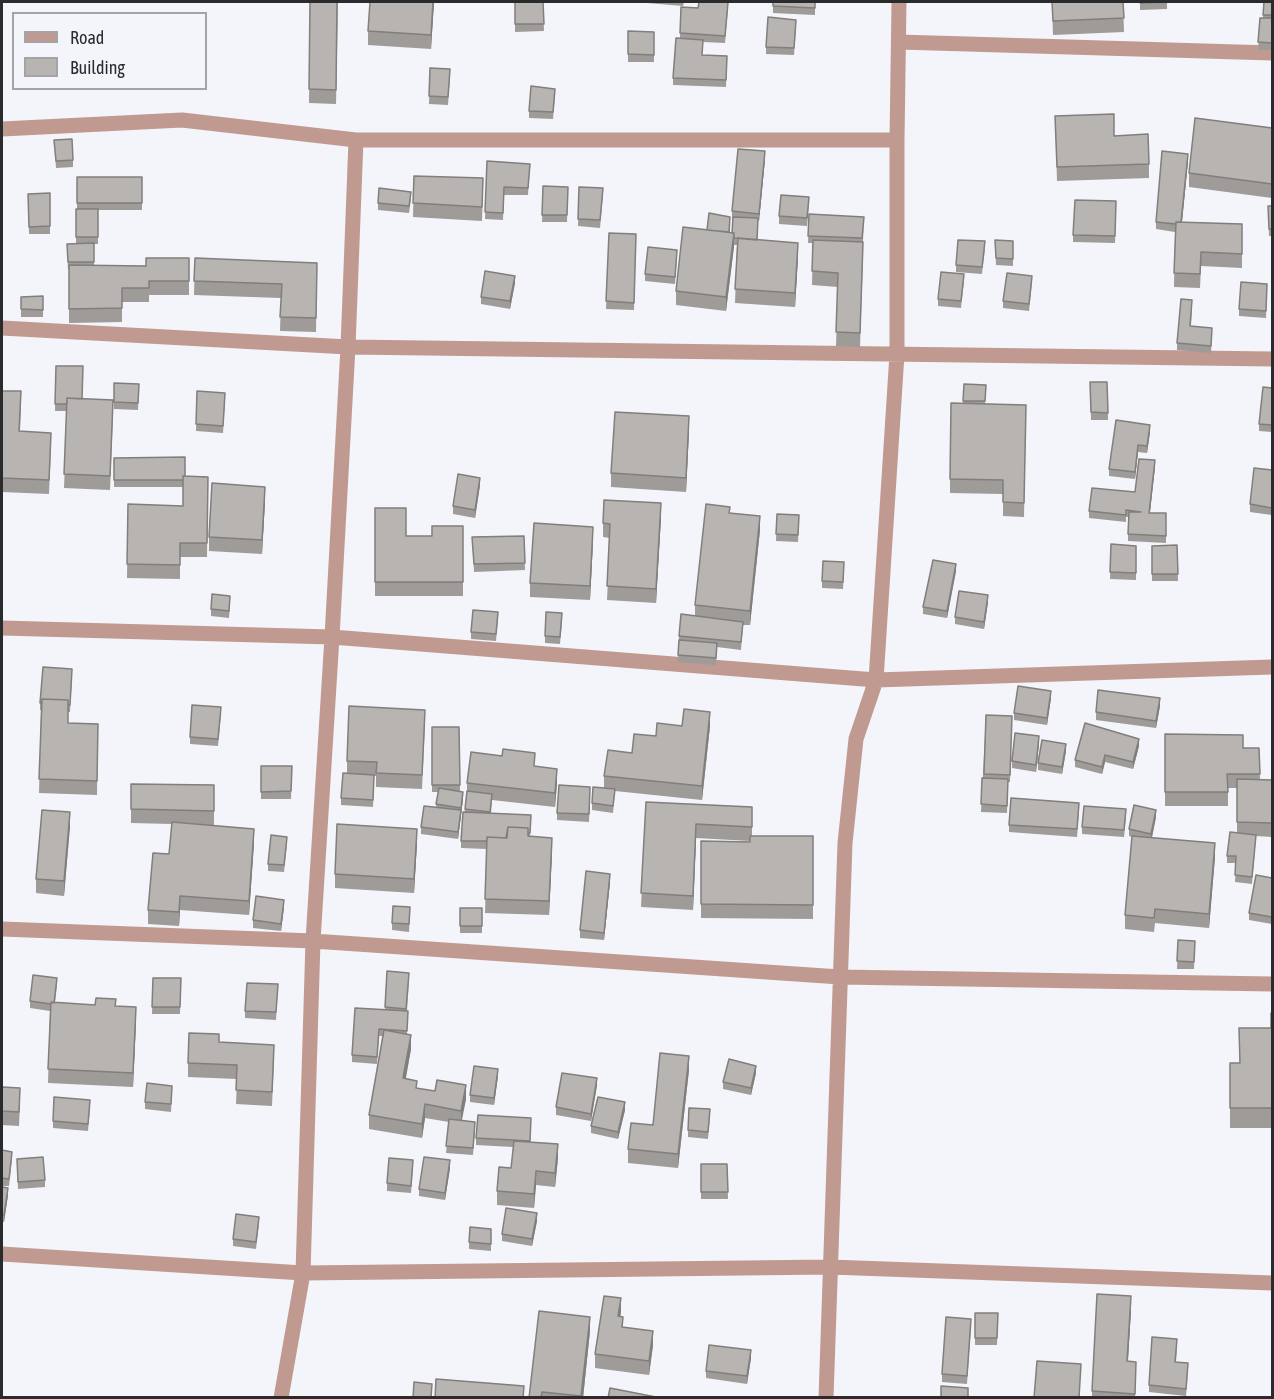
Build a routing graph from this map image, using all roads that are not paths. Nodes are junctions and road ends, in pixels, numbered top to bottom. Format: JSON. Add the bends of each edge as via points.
{"nodes":[{"id":1,"x":899,"y":2,"type":"edge"},
{"id":2,"x":899,"y":42,"type":"junction"},
{"id":3,"x":1272,"y":53,"type":"edge"},
{"id":4,"x":2,"y":129,"type":"edge"},
{"id":5,"x":356,"y":140,"type":"junction"},
{"id":6,"x":897,"y":140,"type":"junction"},
{"id":7,"x":2,"y":328,"type":"edge"},
{"id":8,"x":348,"y":347,"type":"junction"},
{"id":9,"x":897,"y":354,"type":"junction"},
{"id":10,"x":1272,"y":359,"type":"edge"},
{"id":11,"x":2,"y":628,"type":"edge"},
{"id":12,"x":332,"y":637,"type":"junction"},
{"id":13,"x":1272,"y":667,"type":"edge"},
{"id":14,"x":876,"y":680,"type":"junction"},
{"id":15,"x":2,"y":930,"type":"edge"},
{"id":16,"x":313,"y":941,"type":"junction"},
{"id":17,"x":840,"y":977,"type":"junction"},
{"id":18,"x":1272,"y":984,"type":"edge"},
{"id":19,"x":2,"y":1254,"type":"edge"},
{"id":20,"x":830,"y":1268,"type":"junction"},
{"id":21,"x":303,"y":1273,"type":"junction"},
{"id":22,"x":1272,"y":1283,"type":"edge"},
{"id":23,"x":281,"y":1398,"type":"edge"},
{"id":24,"x":826,"y":1398,"type":"edge"}],
"edges":[{"from":1,"to":2,"type":"street"},
{"from":2,"to":3,"type":"street"},
{"from":2,"to":6,"type":"street"},
{"from":4,"to":5,"type":"street","via":[[182,120]]},
{"from":5,"to":6,"type":"street"},
{"from":5,"to":8,"type":"street"},
{"from":6,"to":9,"type":"street"},
{"from":7,"to":8,"type":"street"},
{"from":8,"to":9,"type":"street"},
{"from":8,"to":12,"type":"street"},
{"from":9,"to":10,"type":"street"},
{"from":9,"to":14,"type":"street"},
{"from":11,"to":12,"type":"street"},
{"from":12,"to":14,"type":"street"},
{"from":12,"to":16,"type":"street"},
{"from":13,"to":14,"type":"street"},
{"from":14,"to":17,"type":"street","via":[[856,739],[844,843]]},
{"from":15,"to":16,"type":"street"},
{"from":16,"to":17,"type":"street"},
{"from":16,"to":21,"type":"street"},
{"from":17,"to":18,"type":"street"},
{"from":17,"to":20,"type":"street"},
{"from":19,"to":21,"type":"street"},
{"from":20,"to":21,"type":"street"},
{"from":20,"to":22,"type":"street"},
{"from":20,"to":24,"type":"street"},
{"from":21,"to":23,"type":"street"}]}
